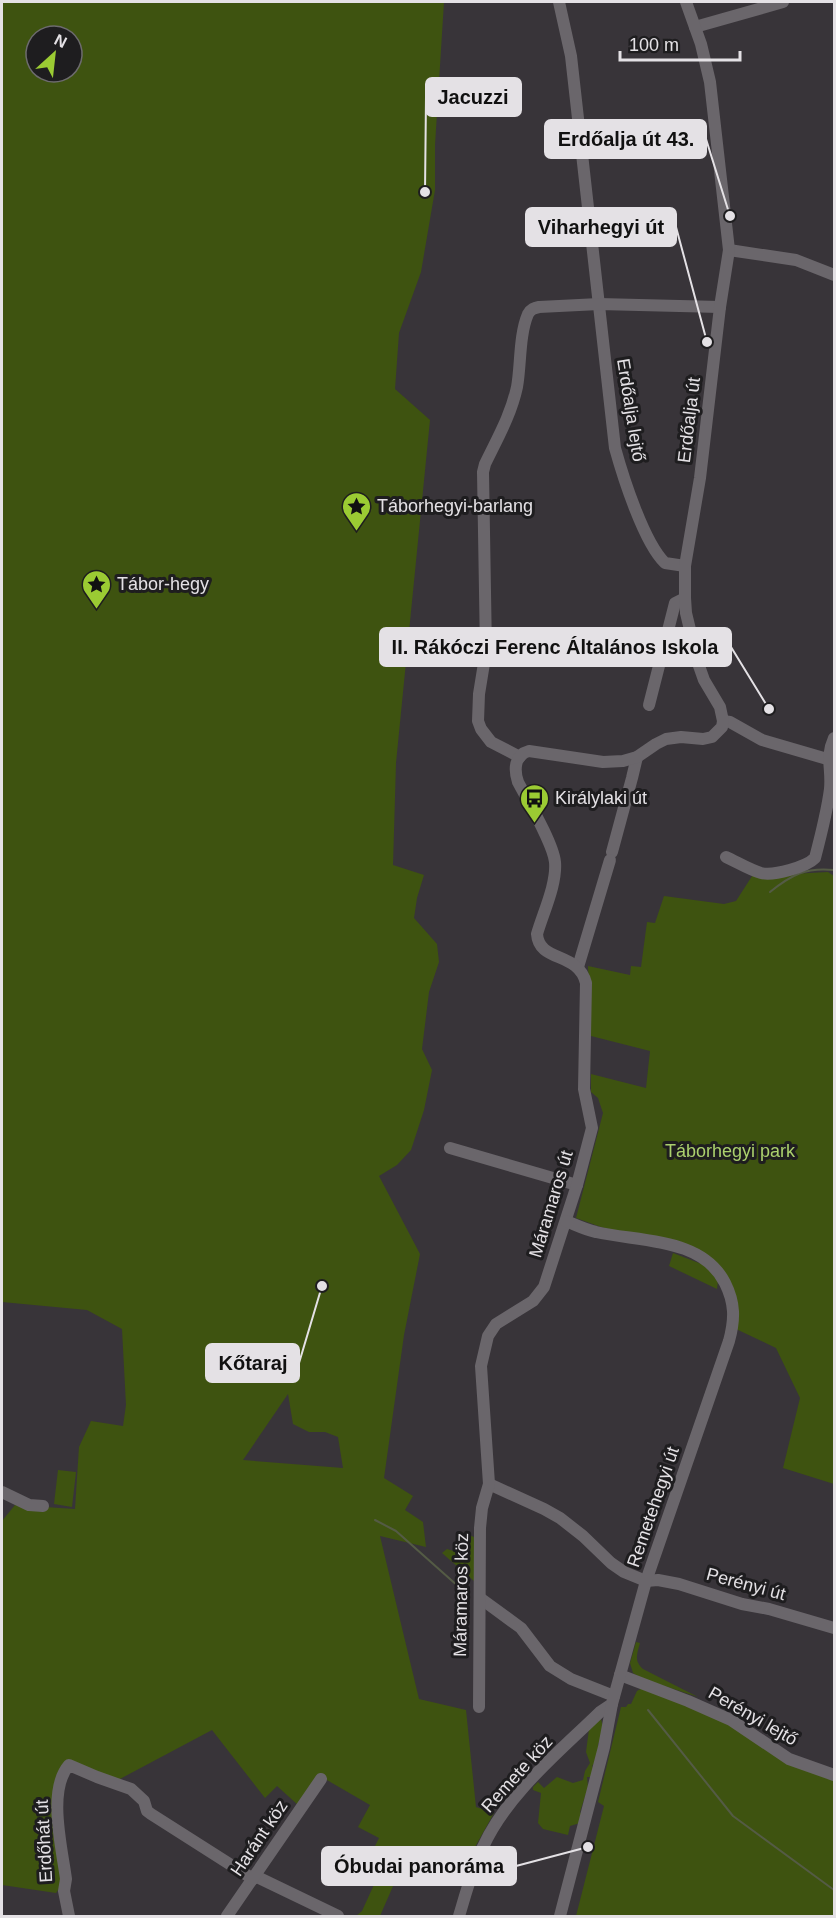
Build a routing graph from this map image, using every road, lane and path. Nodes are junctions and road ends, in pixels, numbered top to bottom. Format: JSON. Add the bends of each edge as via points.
{"nodes":[{"id":1,"x":559,"y":2,"type":"edge"},
{"id":2,"x":686,"y":2,"type":"edge"},
{"id":3,"x":783,"y":2,"type":"edge"},
{"id":4,"x":696,"y":27,"type":"junction"},
{"id":5,"x":729,"y":250,"type":"junction"},
{"id":6,"x":834,"y":275,"type":"edge"},
{"id":7,"x":597,"y":283,"type":"junction"},
{"id":8,"x":599,"y":304,"type":"junction"},
{"id":9,"x":582,"y":305,"type":"junction"},
{"id":10,"x":720,"y":307,"type":"junction"},
{"id":11,"x":685,"y":566,"type":"junction"},
{"id":12,"x":685,"y":598,"type":"junction"},
{"id":13,"x":649,"y":705,"type":"dead end"},
{"id":14,"x":723,"y":721,"type":"junction"},
{"id":15,"x":834,"y":738,"type":"edge"},
{"id":16,"x":637,"y":756,"type":"junction"},
{"id":17,"x":520,"y":757,"type":"junction"},
{"id":18,"x":832,"y":761,"type":"edge"},
{"id":19,"x":726,"y":857,"type":"dead end"},
{"id":20,"x":578,"y":967,"type":"junction"},
{"id":21,"x":450,"y":1148,"type":"dead end"},
{"id":22,"x":577,"y":1185,"type":"junction"},
{"id":23,"x":566,"y":1221,"type":"junction"},
{"id":24,"x":489,"y":1484,"type":"junction"},
{"id":25,"x":2,"y":1492,"type":"edge"},
{"id":26,"x":43,"y":1506,"type":"dead end"},
{"id":27,"x":646,"y":1581,"type":"junction"},
{"id":28,"x":480,"y":1598,"type":"junction"},
{"id":29,"x":834,"y":1628,"type":"edge"},
{"id":30,"x":620,"y":1675,"type":"junction"},
{"id":31,"x":613,"y":1700,"type":"junction"},
{"id":32,"x":479,"y":1707,"type":"dead end"},
{"id":33,"x":834,"y":1775,"type":"edge"},
{"id":34,"x":321,"y":1779,"type":"dead end"},
{"id":35,"x":254,"y":1877,"type":"junction"},
{"id":36,"x":338,"y":1916,"type":"edge"},
{"id":37,"x":69,"y":1917,"type":"edge"},
{"id":38,"x":227,"y":1917,"type":"edge"},
{"id":39,"x":459,"y":1917,"type":"edge"},
{"id":40,"x":561,"y":1917,"type":"edge"}],
"edges":[{"from":1,"to":7,"type":"street","via":[[570,53]]},
{"from":2,"to":4,"type":"street","name":"Erdőalja út"},
{"from":3,"to":4,"type":"street"},
{"from":4,"to":5,"type":"street","name":"Erdőalja út","via":[[710,82]]},
{"from":5,"to":6,"type":"street","via":[[777,255]]},
{"from":5,"to":10,"type":"street","name":"Erdőalja út"},
{"from":7,"to":8,"type":"street"},
{"from":7,"to":9,"type":"street","via":[[593,297]]},
{"from":8,"to":9,"type":"street"},
{"from":8,"to":10,"type":"street"},
{"from":8,"to":11,"type":"street","name":"Erdőalja lejtő","via":[[615,448],[623,475],[657,556],[665,563]]},
{"from":9,"to":17,"type":"street","via":[[534,308],[529,313],[517,388],[483,472],[486,651],[478,721],[491,742]]},
{"from":10,"to":11,"type":"street","name":"Erdőalja út","via":[[700,478]]},
{"from":11,"to":12,"type":"street","name":"Erdőalja út"},
{"from":12,"to":13,"type":"street","via":[[675,603]]},
{"from":12,"to":14,"type":"street","name":"Erdőalja út","via":[[698,663]]},
{"from":14,"to":16,"type":"street","via":[[712,737],[666,739]]},
{"from":14,"to":18,"type":"street","via":[[762,740]]},
{"from":15,"to":18,"type":"street","via":[[829,750]]},
{"from":16,"to":17,"type":"street","via":[[614,763],[535,751],[524,752]]},
{"from":16,"to":20,"type":"street"},
{"from":17,"to":20,"type":"street","via":[[515,773],[550,844],[555,863],[538,940],[545,951]]},
{"from":18,"to":19,"type":"street","via":[[826,817],[811,862],[760,873]]},
{"from":20,"to":22,"type":"street","name":"Máramaros út","via":[[586,982],[584,1089],[592,1128]]},
{"from":21,"to":22,"type":"street"},
{"from":22,"to":23,"type":"street","name":"Máramaros út"},
{"from":23,"to":24,"type":"street","name":"Máramaros út","via":[[544,1287],[533,1301],[496,1324],[488,1336],[481,1366]]},
{"from":23,"to":27,"type":"street","name":"Remetehegyi út","via":[[594,1232],[675,1246],[696,1254],[717,1270],[731,1294],[734,1314],[729,1341]]},
{"from":24,"to":27,"type":"street","via":[[560,1518],[611,1563]]},
{"from":24,"to":28,"type":"street","name":"Máramaros köz","via":[[480,1528]]},
{"from":25,"to":26,"type":"street","via":[[29,1505]]},
{"from":27,"to":29,"type":"street","name":"Perényi út","via":[[679,1584]]},
{"from":27,"to":30,"type":"street","name":"Remetehegyi út"},
{"from":28,"to":31,"type":"street","via":[[521,1628],[550,1666]]},
{"from":28,"to":32,"type":"street","name":"Máramaros köz"},
{"from":30,"to":31,"type":"street","name":"Remetehegyi út"},
{"from":30,"to":33,"type":"street","name":"Perényi lejtő","via":[[731,1720],[789,1759]]},
{"from":31,"to":39,"type":"street","name":"Remete köz","via":[[507,1808],[483,1847]]},
{"from":31,"to":40,"type":"street","name":"Remetehegyi út"},
{"from":34,"to":35,"type":"street","name":"Haránt köz"},
{"from":35,"to":36,"type":"street"},
{"from":35,"to":37,"type":"street","name":"Erdőhát út","via":[[151,1814],[131,1789],[69,1765],[57,1798]]},
{"from":35,"to":38,"type":"street","name":"Haránt köz"}]}
